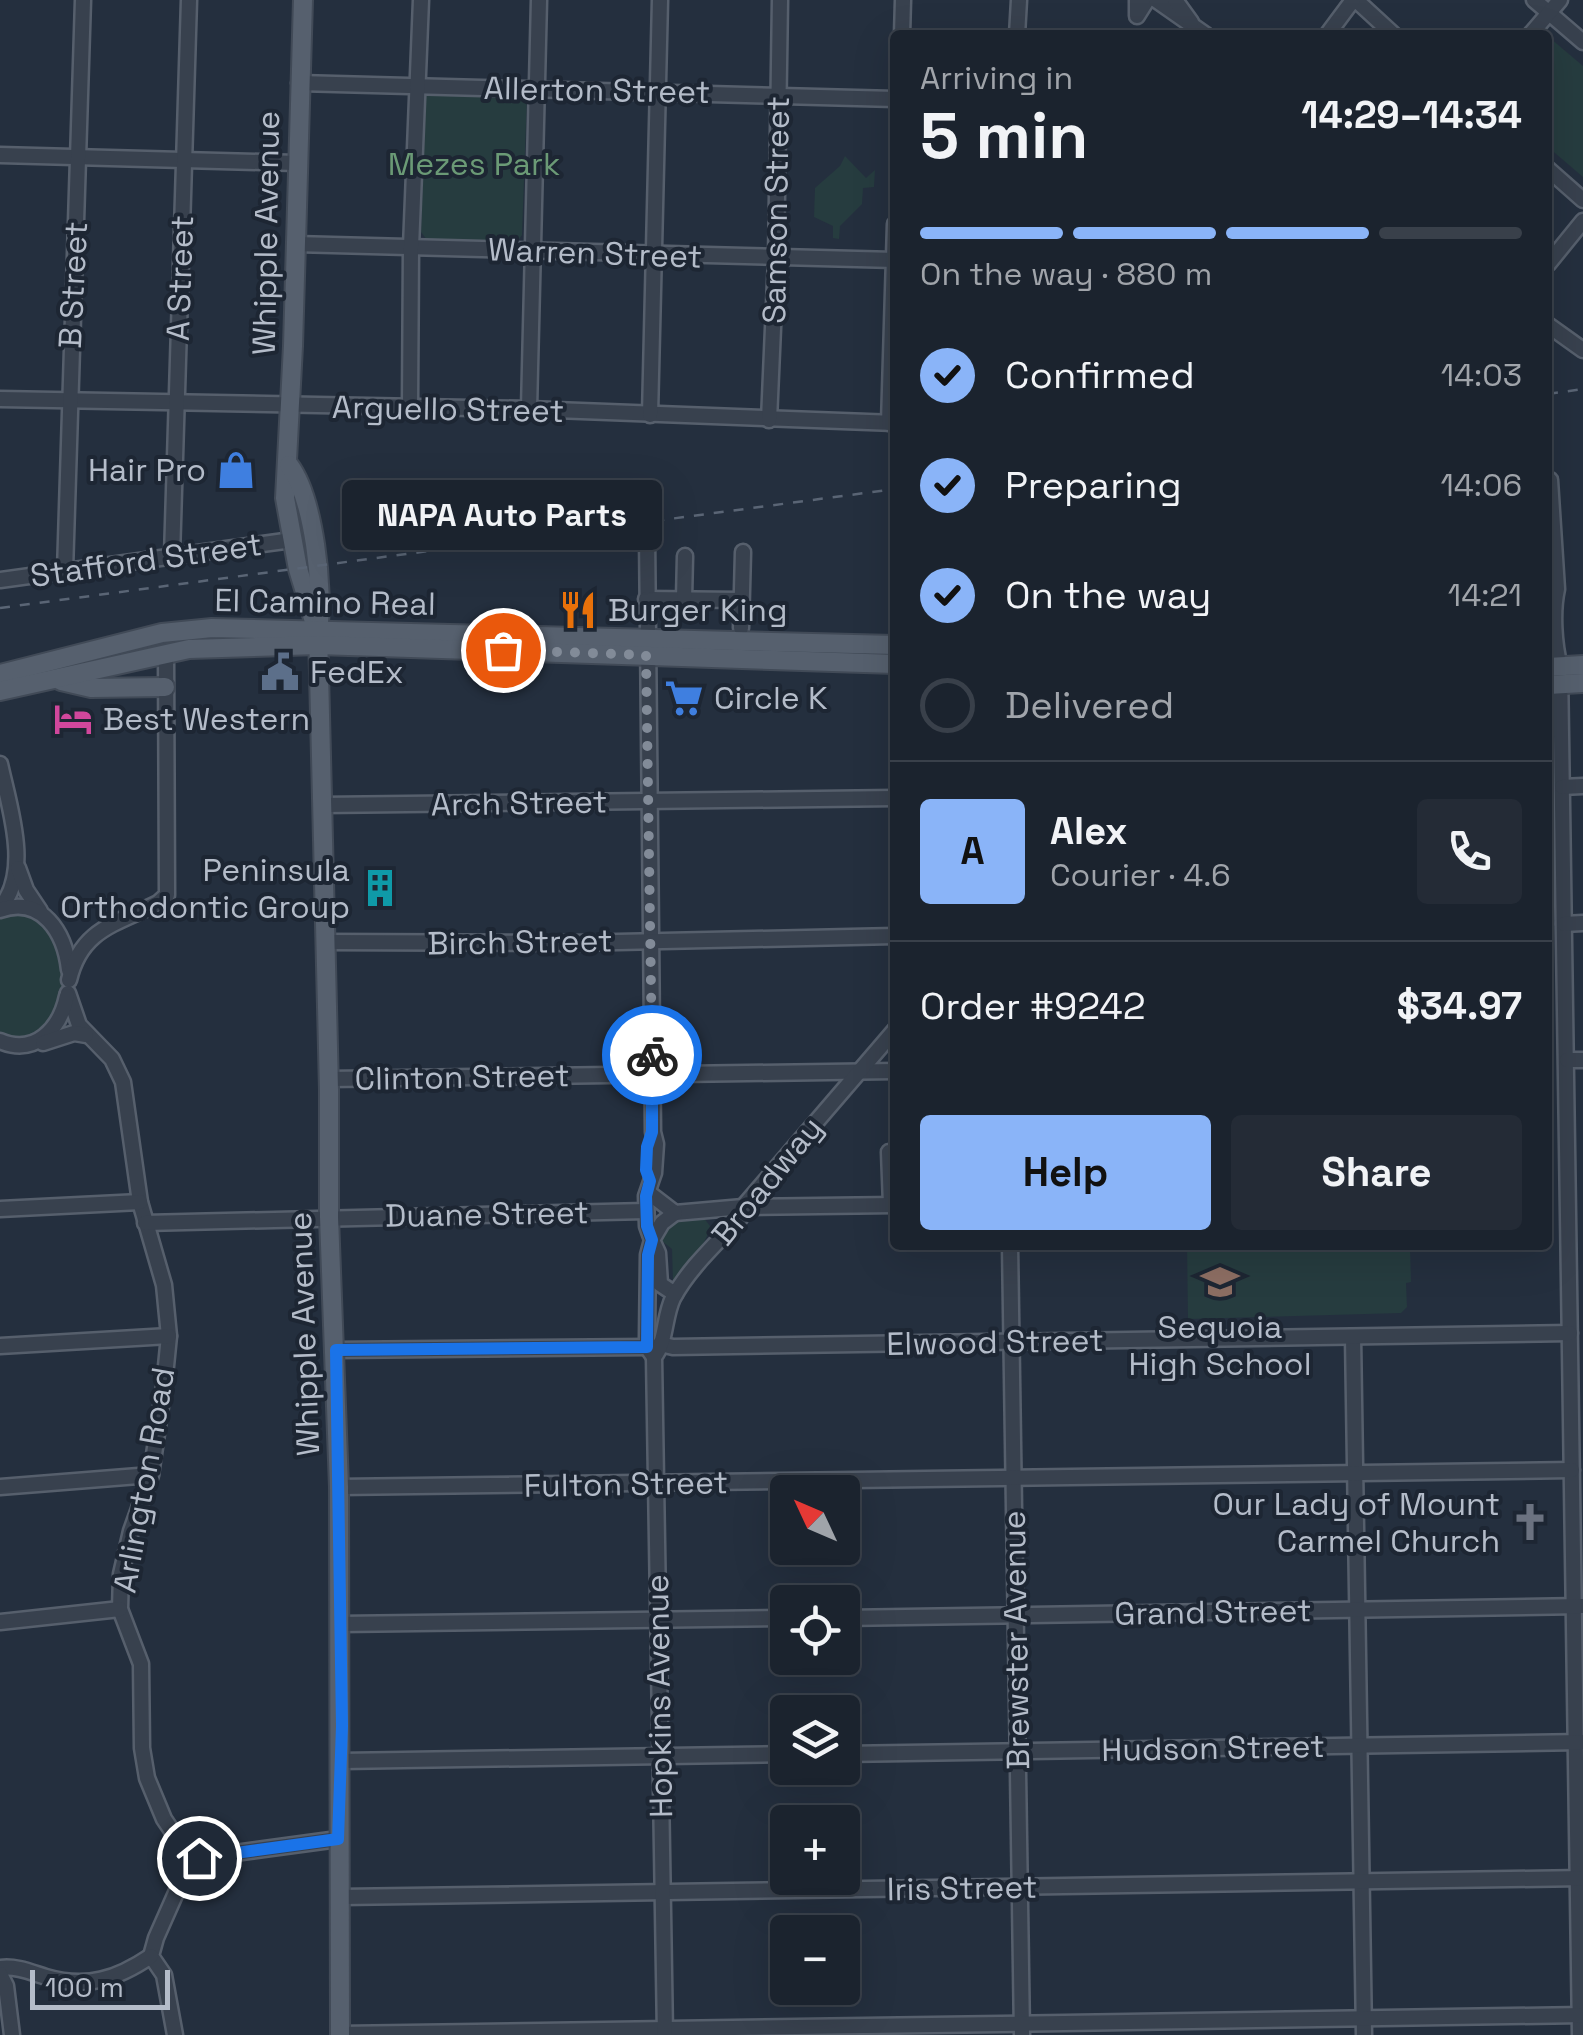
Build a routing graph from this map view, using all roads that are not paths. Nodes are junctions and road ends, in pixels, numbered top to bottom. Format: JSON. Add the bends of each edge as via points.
{"nodes":[{"id":1,"x":83,"y":0,"type":"edge"},
{"id":2,"x":189,"y":0,"type":"edge"},
{"id":3,"x":421,"y":0,"type":"edge"},
{"id":4,"x":539,"y":0,"type":"edge"},
{"id":5,"x":660,"y":0,"type":"edge"},
{"id":6,"x":780,"y":0,"type":"edge"},
{"id":7,"x":903,"y":0,"type":"edge"},
{"id":8,"x":1019,"y":0,"type":"edge"},
{"id":9,"x":1147,"y":0,"type":"edge"},
{"id":10,"x":1156,"y":0,"type":"edge"},
{"id":11,"x":1174,"y":0,"type":"edge"},
{"id":12,"x":1354,"y":0,"type":"edge"},
{"id":13,"x":1534,"y":0,"type":"edge"},
{"id":14,"x":1560,"y":0,"type":"edge"},
{"id":15,"x":302,"y":1,"type":"edge"},
{"id":16,"x":1137,"y":8,"type":"edge"},
{"id":17,"x":1548,"y":13,"type":"junction"},
{"id":18,"x":1191,"y":22,"type":"junction"},
{"id":19,"x":902,"y":30,"type":"edge"},
{"id":20,"x":1017,"y":30,"type":"edge"},
{"id":21,"x":1200,"y":30,"type":"edge"},
{"id":22,"x":1331,"y":30,"type":"edge"},
{"id":23,"x":1388,"y":30,"type":"edge"},
{"id":24,"x":1534,"y":30,"type":"edge"},
{"id":25,"x":1583,"y":42,"type":"edge"},
{"id":26,"x":300,"y":83,"type":"junction"},
{"id":27,"x":418,"y":85,"type":"junction"},
{"id":28,"x":536,"y":89,"type":"junction"},
{"id":29,"x":659,"y":91,"type":"junction"},
{"id":30,"x":779,"y":95,"type":"junction"},
{"id":31,"x":890,"y":99,"type":"edge"},
{"id":32,"x":0,"y":155,"type":"edge"},
{"id":33,"x":79,"y":157,"type":"junction"},
{"id":34,"x":183,"y":160,"type":"junction"},
{"id":35,"x":296,"y":164,"type":"junction"},
{"id":36,"x":1552,"y":172,"type":"edge"},
{"id":37,"x":1583,"y":200,"type":"edge"},
{"id":38,"x":1583,"y":222,"type":"edge"},
{"id":39,"x":295,"y":244,"type":"junction"},
{"id":40,"x":411,"y":247,"type":"junction"},
{"id":41,"x":534,"y":252,"type":"junction"},
{"id":42,"x":656,"y":253,"type":"junction"},
{"id":43,"x":776,"y":259,"type":"junction"},
{"id":44,"x":1552,"y":259,"type":"edge"},
{"id":45,"x":890,"y":260,"type":"edge"},
{"id":46,"x":1552,"y":327,"type":"edge"},
{"id":47,"x":1583,"y":350,"type":"edge"},
{"id":48,"x":0,"y":399,"type":"edge"},
{"id":49,"x":68,"y":401,"type":"junction"},
{"id":50,"x":176,"y":403,"type":"junction"},
{"id":51,"x":291,"y":406,"type":"junction"},
{"id":52,"x":410,"y":406,"type":"junction"},
{"id":53,"x":529,"y":409,"type":"junction"},
{"id":54,"x":650,"y":415,"type":"junction"},
{"id":55,"x":769,"y":420,"type":"junction"},
{"id":56,"x":890,"y":423,"type":"edge"},
{"id":57,"x":289,"y":465,"type":"junction"},
{"id":58,"x":1552,"y":507,"type":"edge"},
{"id":59,"x":647,"y":534,"type":"dead end"},
{"id":60,"x":292,"y":540,"type":"junction"},
{"id":61,"x":743,"y":552,"type":"dead end"},
{"id":62,"x":172,"y":556,"type":"junction"},
{"id":63,"x":686,"y":556,"type":"dead end"},
{"id":64,"x":65,"y":571,"type":"junction"},
{"id":65,"x":0,"y":580,"type":"edge"},
{"id":66,"x":1558,"y":589,"type":"junction"},
{"id":67,"x":646,"y":599,"type":"junction"},
{"id":68,"x":684,"y":599,"type":"junction"},
{"id":69,"x":742,"y":600,"type":"junction"},
{"id":70,"x":1552,"y":617,"type":"edge"},
{"id":71,"x":741,"y":628,"type":"dead end"},
{"id":72,"x":318,"y":638,"type":"junction"},
{"id":73,"x":890,"y":645,"type":"edge"},
{"id":74,"x":646,"y":647,"type":"junction"},
{"id":75,"x":166,"y":653,"type":"junction"},
{"id":76,"x":890,"y":664,"type":"edge"},
{"id":77,"x":1583,"y":666,"type":"edge"},
{"id":78,"x":0,"y":674,"type":"edge"},
{"id":79,"x":1554,"y":676,"type":"edge"},
{"id":80,"x":56,"y":680,"type":"junction"},
{"id":81,"x":1583,"y":684,"type":"edge"},
{"id":82,"x":166,"y":686,"type":"junction"},
{"id":83,"x":0,"y":691,"type":"edge"},
{"id":84,"x":0,"y":764,"type":"edge"},
{"id":85,"x":1562,"y":786,"type":"junction"},
{"id":86,"x":1583,"y":786,"type":"edge"},
{"id":87,"x":890,"y":798,"type":"edge"},
{"id":88,"x":648,"y":801,"type":"junction"},
{"id":89,"x":322,"y":805,"type":"junction"},
{"id":90,"x":16,"y":860,"type":"junction"},
{"id":91,"x":0,"y":909,"type":"edge"},
{"id":92,"x":48,"y":919,"type":"junction"},
{"id":93,"x":1583,"y":923,"type":"edge"},
{"id":94,"x":1564,"y":924,"type":"junction"},
{"id":95,"x":92,"y":936,"type":"junction"},
{"id":96,"x":890,"y":936,"type":"edge"},
{"id":97,"x":650,"y":939,"type":"junction"},
{"id":98,"x":325,"y":942,"type":"junction"},
{"id":99,"x":69,"y":986,"type":"junction"},
{"id":100,"x":86,"y":1035,"type":"junction"},
{"id":101,"x":890,"y":1036,"type":"edge"},
{"id":102,"x":6,"y":1044,"type":"edge"},
{"id":103,"x":1567,"y":1060,"type":"junction"},
{"id":104,"x":1583,"y":1060,"type":"edge"},
{"id":105,"x":890,"y":1070,"type":"edge"},
{"id":106,"x":860,"y":1071,"type":"junction"},
{"id":107,"x":652,"y":1073,"type":"junction"},
{"id":108,"x":329,"y":1079,"type":"junction"},
{"id":109,"x":889,"y":1152,"type":"dead end"},
{"id":110,"x":890,"y":1165,"type":"edge"},
{"id":111,"x":650,"y":1187,"type":"junction"},
{"id":112,"x":1576,"y":1201,"type":"edge"},
{"id":113,"x":140,"y":1202,"type":"junction"},
{"id":114,"x":890,"y":1205,"type":"edge"},
{"id":115,"x":742,"y":1207,"type":"junction"},
{"id":116,"x":0,"y":1209,"type":"edge"},
{"id":117,"x":707,"y":1210,"type":"junction"},
{"id":118,"x":646,"y":1211,"type":"junction"},
{"id":119,"x":676,"y":1213,"type":"junction"},
{"id":120,"x":329,"y":1217,"type":"junction"},
{"id":121,"x":144,"y":1223,"type":"junction"},
{"id":122,"x":652,"y":1240,"type":"junction"},
{"id":123,"x":1010,"y":1250,"type":"edge"},
{"id":124,"x":698,"y":1264,"type":"junction"},
{"id":125,"x":675,"y":1294,"type":"junction"},
{"id":126,"x":1570,"y":1332,"type":"junction"},
{"id":127,"x":169,"y":1336,"type":"junction"},
{"id":128,"x":1353,"y":1336,"type":"junction"},
{"id":129,"x":1012,"y":1342,"type":"junction"},
{"id":130,"x":0,"y":1346,"type":"edge"},
{"id":131,"x":336,"y":1350,"type":"junction"},
{"id":132,"x":654,"y":1350,"type":"junction"},
{"id":133,"x":1572,"y":1470,"type":"junction"},
{"id":134,"x":1355,"y":1473,"type":"junction"},
{"id":135,"x":151,"y":1475,"type":"junction"},
{"id":136,"x":1014,"y":1479,"type":"junction"},
{"id":137,"x":656,"y":1484,"type":"junction"},
{"id":138,"x":0,"y":1487,"type":"edge"},
{"id":139,"x":340,"y":1488,"type":"junction"},
{"id":140,"x":1579,"y":1606,"type":"edge"},
{"id":141,"x":120,"y":1609,"type":"junction"},
{"id":142,"x":1356,"y":1610,"type":"junction"},
{"id":143,"x":1016,"y":1615,"type":"junction"},
{"id":144,"x":770,"y":1618,"type":"edge"},
{"id":145,"x":860,"y":1618,"type":"edge"},
{"id":146,"x":658,"y":1620,"type":"junction"},
{"id":147,"x":0,"y":1622,"type":"edge"},
{"id":148,"x":341,"y":1624,"type":"junction"},
{"id":149,"x":1580,"y":1742,"type":"edge"},
{"id":150,"x":1359,"y":1746,"type":"junction"},
{"id":151,"x":1018,"y":1751,"type":"junction"},
{"id":152,"x":770,"y":1754,"type":"edge"},
{"id":153,"x":860,"y":1754,"type":"edge"},
{"id":154,"x":660,"y":1756,"type":"junction"},
{"id":155,"x":342,"y":1761,"type":"junction"},
{"id":156,"x":338,"y":1839,"type":"junction"},
{"id":157,"x":191,"y":1859,"type":"junction"},
{"id":158,"x":1581,"y":1878,"type":"edge"},
{"id":159,"x":1362,"y":1882,"type":"junction"},
{"id":160,"x":1020,"y":1888,"type":"junction"},
{"id":161,"x":662,"y":1893,"type":"junction"},
{"id":162,"x":342,"y":1896,"type":"junction"},
{"id":163,"x":151,"y":1956,"type":"junction"},
{"id":164,"x":0,"y":1971,"type":"edge"},
{"id":165,"x":4,"y":2011,"type":"edge"},
{"id":166,"x":1582,"y":2015,"type":"edge"},
{"id":167,"x":1364,"y":2019,"type":"junction"},
{"id":168,"x":1022,"y":2030,"type":"edge"},
{"id":169,"x":665,"y":2032,"type":"edge"},
{"id":170,"x":340,"y":2034,"type":"edge"},
{"id":171,"x":12,"y":2035,"type":"edge"},
{"id":172,"x":175,"y":2035,"type":"edge"},
{"id":173,"x":1364,"y":2035,"type":"edge"},
{"id":174,"x":1580,"y":2035,"type":"edge"}],
"edges":[{"from":1,"to":33,"type":"street","name":"B Street"},
{"from":2,"to":34,"type":"street","name":"A Street"},
{"from":3,"to":27,"type":"street"},
{"from":4,"to":28,"type":"street"},
{"from":5,"to":29,"type":"street"},
{"from":6,"to":30,"type":"street","name":"Samson Street"},
{"from":7,"to":19,"type":"street"},
{"from":8,"to":20,"type":"street"},
{"from":9,"to":16,"type":"street"},
{"from":10,"to":18,"type":"street"},
{"from":11,"to":18,"type":"street"},
{"from":12,"to":22,"type":"street"},
{"from":12,"to":23,"type":"street"},
{"from":13,"to":17,"type":"street"},
{"from":14,"to":17,"type":"street"},
{"from":15,"to":26,"type":"main road","name":"Whipple Avenue"},
{"from":17,"to":24,"type":"street"},
{"from":17,"to":25,"type":"street"},
{"from":18,"to":21,"type":"street"},
{"from":26,"to":27,"type":"street","name":"Allerton Street"},
{"from":26,"to":35,"type":"main road","name":"Whipple Avenue"},
{"from":27,"to":28,"type":"street","name":"Allerton Street"},
{"from":27,"to":40,"type":"street"},
{"from":28,"to":29,"type":"street","name":"Allerton Street"},
{"from":28,"to":41,"type":"street"},
{"from":29,"to":30,"type":"street","name":"Allerton Street"},
{"from":29,"to":42,"type":"street"},
{"from":30,"to":31,"type":"street","name":"Allerton Street"},
{"from":30,"to":43,"type":"street","name":"Samson Street"},
{"from":32,"to":33,"type":"street"},
{"from":33,"to":34,"type":"street"},
{"from":33,"to":49,"type":"street","name":"B Street"},
{"from":34,"to":35,"type":"street"},
{"from":34,"to":50,"type":"street","name":"A Street"},
{"from":35,"to":39,"type":"main road","name":"Whipple Avenue"},
{"from":36,"to":37,"type":"street"},
{"from":38,"to":44,"type":"street"},
{"from":39,"to":40,"type":"street","name":"Warren Street"},
{"from":39,"to":51,"type":"main road","name":"Whipple Avenue"},
{"from":40,"to":41,"type":"street","name":"Warren Street"},
{"from":40,"to":52,"type":"street"},
{"from":41,"to":42,"type":"street","name":"Warren Street"},
{"from":41,"to":53,"type":"street"},
{"from":42,"to":43,"type":"street","name":"Warren Street"},
{"from":42,"to":54,"type":"street"},
{"from":43,"to":45,"type":"street","name":"Warren Street"},
{"from":43,"to":55,"type":"street","name":"Samson Street"},
{"from":46,"to":47,"type":"street"},
{"from":48,"to":49,"type":"street","name":"Arguello Street"},
{"from":49,"to":50,"type":"street","name":"Arguello Street"},
{"from":49,"to":64,"type":"street","name":"B Street"},
{"from":50,"to":51,"type":"street","name":"Arguello Street"},
{"from":50,"to":62,"type":"street","name":"A Street"},
{"from":51,"to":52,"type":"street","name":"Arguello Street"},
{"from":51,"to":57,"type":"main road","name":"Whipple Avenue"},
{"from":52,"to":53,"type":"street","name":"Arguello Street"},
{"from":53,"to":54,"type":"street","name":"Arguello Street"},
{"from":54,"to":55,"type":"street","name":"Arguello Street"},
{"from":55,"to":56,"type":"street","name":"Arguello Street"},
{"from":57,"to":60,"type":"main road","name":"Whipple Avenue","via":[[285,498]]},
{"from":57,"to":72,"type":"main road","name":"Whipple Avenue","via":[[299,479],[318,566]]},
{"from":58,"to":66,"type":"street"},
{"from":59,"to":67,"type":"street","name":"Hopkins Avenue"},
{"from":60,"to":62,"type":"street","name":"Stafford Street"},
{"from":60,"to":72,"type":"main road","name":"Whipple Avenue"},
{"from":61,"to":69,"type":"street"},
{"from":62,"to":64,"type":"street","name":"Stafford Street"},
{"from":63,"to":68,"type":"street"},
{"from":64,"to":65,"type":"street","name":"Stafford Street"},
{"from":66,"to":70,"type":"street"},
{"from":66,"to":79,"type":"street","via":[[1566,652]]},
{"from":67,"to":68,"type":"street"},
{"from":67,"to":74,"type":"street","name":"Hopkins Avenue"},
{"from":68,"to":69,"type":"street"},
{"from":69,"to":71,"type":"street"},
{"from":70,"to":79,"type":"street"},
{"from":72,"to":74,"type":"main road","name":"El Camino Real"},
{"from":72,"to":75,"type":"main road","name":"El Camino Real"},
{"from":72,"to":78,"type":"main road","name":"El Camino Real","via":[[212,628]]},
{"from":72,"to":89,"type":"main road","name":"Whipple Avenue"},
{"from":73,"to":74,"type":"main road","name":"El Camino Real"},
{"from":74,"to":76,"type":"main road","name":"El Camino Real"},
{"from":74,"to":88,"type":"street","name":"Hopkins Avenue"},
{"from":75,"to":80,"type":"main road","name":"El Camino Real"},
{"from":75,"to":82,"type":"street"},
{"from":77,"to":79,"type":"main road"},
{"from":79,"to":81,"type":"main road"},
{"from":79,"to":85,"type":"street"},
{"from":80,"to":82,"type":"main road","via":[[90,688]]},
{"from":80,"to":83,"type":"main road","name":"El Camino Real"},
{"from":82,"to":95,"type":"street","via":[[166,896]]},
{"from":84,"to":90,"type":"street"},
{"from":85,"to":86,"type":"street"},
{"from":85,"to":94,"type":"street"},
{"from":87,"to":88,"type":"street","name":"Arch Street"},
{"from":88,"to":89,"type":"street","name":"Arch Street"},
{"from":88,"to":97,"type":"street","name":"Hopkins Avenue"},
{"from":89,"to":98,"type":"main road","name":"Whipple Avenue"},
{"from":90,"to":91,"type":"street","via":[[12,890]]},
{"from":90,"to":92,"type":"street","name":"Arlington Road","via":[[26,890]]},
{"from":91,"to":92,"type":"street","via":[[24,906]]},
{"from":92,"to":95,"type":"street","via":[[72,934]]},
{"from":92,"to":99,"type":"street","name":"Arlington Road","via":[[64,943]]},
{"from":93,"to":94,"type":"street"},
{"from":94,"to":103,"type":"street"},
{"from":95,"to":99,"type":"street","via":[[76,957]]},
{"from":96,"to":97,"type":"street","name":"Birch Street"},
{"from":97,"to":98,"type":"street","name":"Birch Street"},
{"from":97,"to":107,"type":"street","name":"Hopkins Avenue"},
{"from":98,"to":108,"type":"main road","name":"Whipple Avenue"},
{"from":99,"to":100,"type":"street","name":"Arlington Road","via":[[74,1017]]},
{"from":99,"to":102,"type":"street","via":[[55,1027],[37,1042]]},
{"from":100,"to":102,"type":"street"},
{"from":100,"to":113,"type":"street","name":"Arlington Road","via":[[112,1059],[123,1082]]},
{"from":101,"to":106,"type":"street","name":"Broadway"},
{"from":103,"to":104,"type":"street"},
{"from":103,"to":112,"type":"street"},
{"from":105,"to":106,"type":"street","name":"Clinton Street"},
{"from":106,"to":107,"type":"street","name":"Clinton Street"},
{"from":106,"to":115,"type":"street","name":"Broadway"},
{"from":107,"to":108,"type":"street","name":"Clinton Street"},
{"from":107,"to":111,"type":"street","name":"Hopkins Avenue"},
{"from":108,"to":120,"type":"main road","name":"Whipple Avenue"},
{"from":109,"to":110,"type":"street"},
{"from":111,"to":118,"type":"street","name":"Hopkins Avenue"},
{"from":111,"to":119,"type":"street"},
{"from":112,"to":126,"type":"street"},
{"from":113,"to":116,"type":"street"},
{"from":113,"to":121,"type":"street","name":"Arlington Road"},
{"from":114,"to":115,"type":"street"},
{"from":115,"to":117,"type":"street"},
{"from":115,"to":124,"type":"street","name":"Broadway","via":[[740,1218]]},
{"from":117,"to":119,"type":"street"},
{"from":117,"to":124,"type":"street","via":[[717,1235]]},
{"from":118,"to":120,"type":"street","name":"Duane Street"},
{"from":118,"to":122,"type":"street","name":"Hopkins Avenue"},
{"from":119,"to":122,"type":"street"},
{"from":120,"to":121,"type":"street","name":"Duane Street"},
{"from":120,"to":131,"type":"main road","name":"Whipple Avenue"},
{"from":121,"to":127,"type":"street","name":"Arlington Road","via":[[164,1285]]},
{"from":122,"to":125,"type":"street","name":"Hopkins Avenue","via":[[660,1284]]},
{"from":122,"to":132,"type":"street","name":"Hopkins Avenue","via":[[648,1313]]},
{"from":123,"to":129,"type":"street","name":"Brewster Avenue"},
{"from":124,"to":125,"type":"street","name":"Broadway"},
{"from":125,"to":132,"type":"street","name":"Broadway"},
{"from":126,"to":128,"type":"street","name":"Elwood Street"},
{"from":126,"to":133,"type":"street"},
{"from":127,"to":130,"type":"street"},
{"from":127,"to":135,"type":"street","name":"Arlington Road"},
{"from":128,"to":129,"type":"street","name":"Elwood Street"},
{"from":128,"to":134,"type":"street"},
{"from":129,"to":132,"type":"street","name":"Elwood Street"},
{"from":129,"to":136,"type":"street","name":"Brewster Avenue"},
{"from":131,"to":132,"type":"street","name":"Elwood Street"},
{"from":131,"to":139,"type":"main road","name":"Whipple Avenue"},
{"from":132,"to":137,"type":"street","name":"Hopkins Avenue"},
{"from":133,"to":134,"type":"street","name":"Fulton Street"},
{"from":133,"to":140,"type":"street"},
{"from":134,"to":136,"type":"street","name":"Fulton Street"},
{"from":134,"to":142,"type":"street"},
{"from":135,"to":138,"type":"street"},
{"from":135,"to":141,"type":"street","name":"Arlington Road","via":[[130,1531]]},
{"from":136,"to":137,"type":"street","name":"Fulton Street"},
{"from":136,"to":143,"type":"street","name":"Brewster Avenue"},
{"from":137,"to":139,"type":"street","name":"Fulton Street"},
{"from":137,"to":146,"type":"street","name":"Hopkins Avenue"},
{"from":139,"to":148,"type":"main road","name":"Whipple Avenue"},
{"from":140,"to":142,"type":"street","name":"Grand Street"},
{"from":140,"to":149,"type":"street"},
{"from":141,"to":147,"type":"street"},
{"from":141,"to":157,"type":"street","name":"Arlington Road","via":[[141,1664],[148,1778],[164,1819]]},
{"from":142,"to":143,"type":"street","name":"Grand Street"},
{"from":142,"to":150,"type":"street"},
{"from":143,"to":145,"type":"street","name":"Grand Street"},
{"from":143,"to":151,"type":"street","name":"Brewster Avenue"},
{"from":144,"to":146,"type":"street"},
{"from":146,"to":148,"type":"street"},
{"from":146,"to":154,"type":"street","name":"Hopkins Avenue"},
{"from":148,"to":155,"type":"main road","name":"Whipple Avenue"},
{"from":149,"to":150,"type":"street","name":"Hudson Street"},
{"from":149,"to":158,"type":"street"},
{"from":150,"to":151,"type":"street","name":"Hudson Street"},
{"from":150,"to":159,"type":"street"},
{"from":151,"to":153,"type":"street","name":"Hudson Street"},
{"from":151,"to":160,"type":"street","name":"Brewster Avenue"},
{"from":152,"to":154,"type":"street"},
{"from":154,"to":155,"type":"street"},
{"from":154,"to":161,"type":"street","name":"Hopkins Avenue"},
{"from":155,"to":156,"type":"main road","name":"Whipple Avenue"},
{"from":156,"to":157,"type":"street"},
{"from":156,"to":162,"type":"main road","name":"Whipple Avenue"},
{"from":157,"to":163,"type":"street"},
{"from":158,"to":159,"type":"street","name":"Iris Street"},
{"from":158,"to":166,"type":"street"},
{"from":159,"to":160,"type":"street","name":"Iris Street"},
{"from":159,"to":167,"type":"street"},
{"from":160,"to":161,"type":"street","name":"Iris Street"},
{"from":160,"to":168,"type":"street","name":"Brewster Avenue"},
{"from":161,"to":162,"type":"street","name":"Iris Street"},
{"from":161,"to":169,"type":"street","name":"Hopkins Avenue"},
{"from":162,"to":170,"type":"main road","name":"Whipple Avenue"},
{"from":163,"to":164,"type":"street","via":[[119,1975],[80,1983],[12,1967]]},
{"from":163,"to":172,"type":"street","via":[[164,1975]]},
{"from":164,"to":165,"type":"street"},
{"from":165,"to":171,"type":"street"},
{"from":166,"to":167,"type":"street"},
{"from":166,"to":174,"type":"street"},
{"from":167,"to":168,"type":"street"},
{"from":167,"to":173,"type":"street"},
{"from":168,"to":169,"type":"street"},
{"from":169,"to":170,"type":"street"}]}
